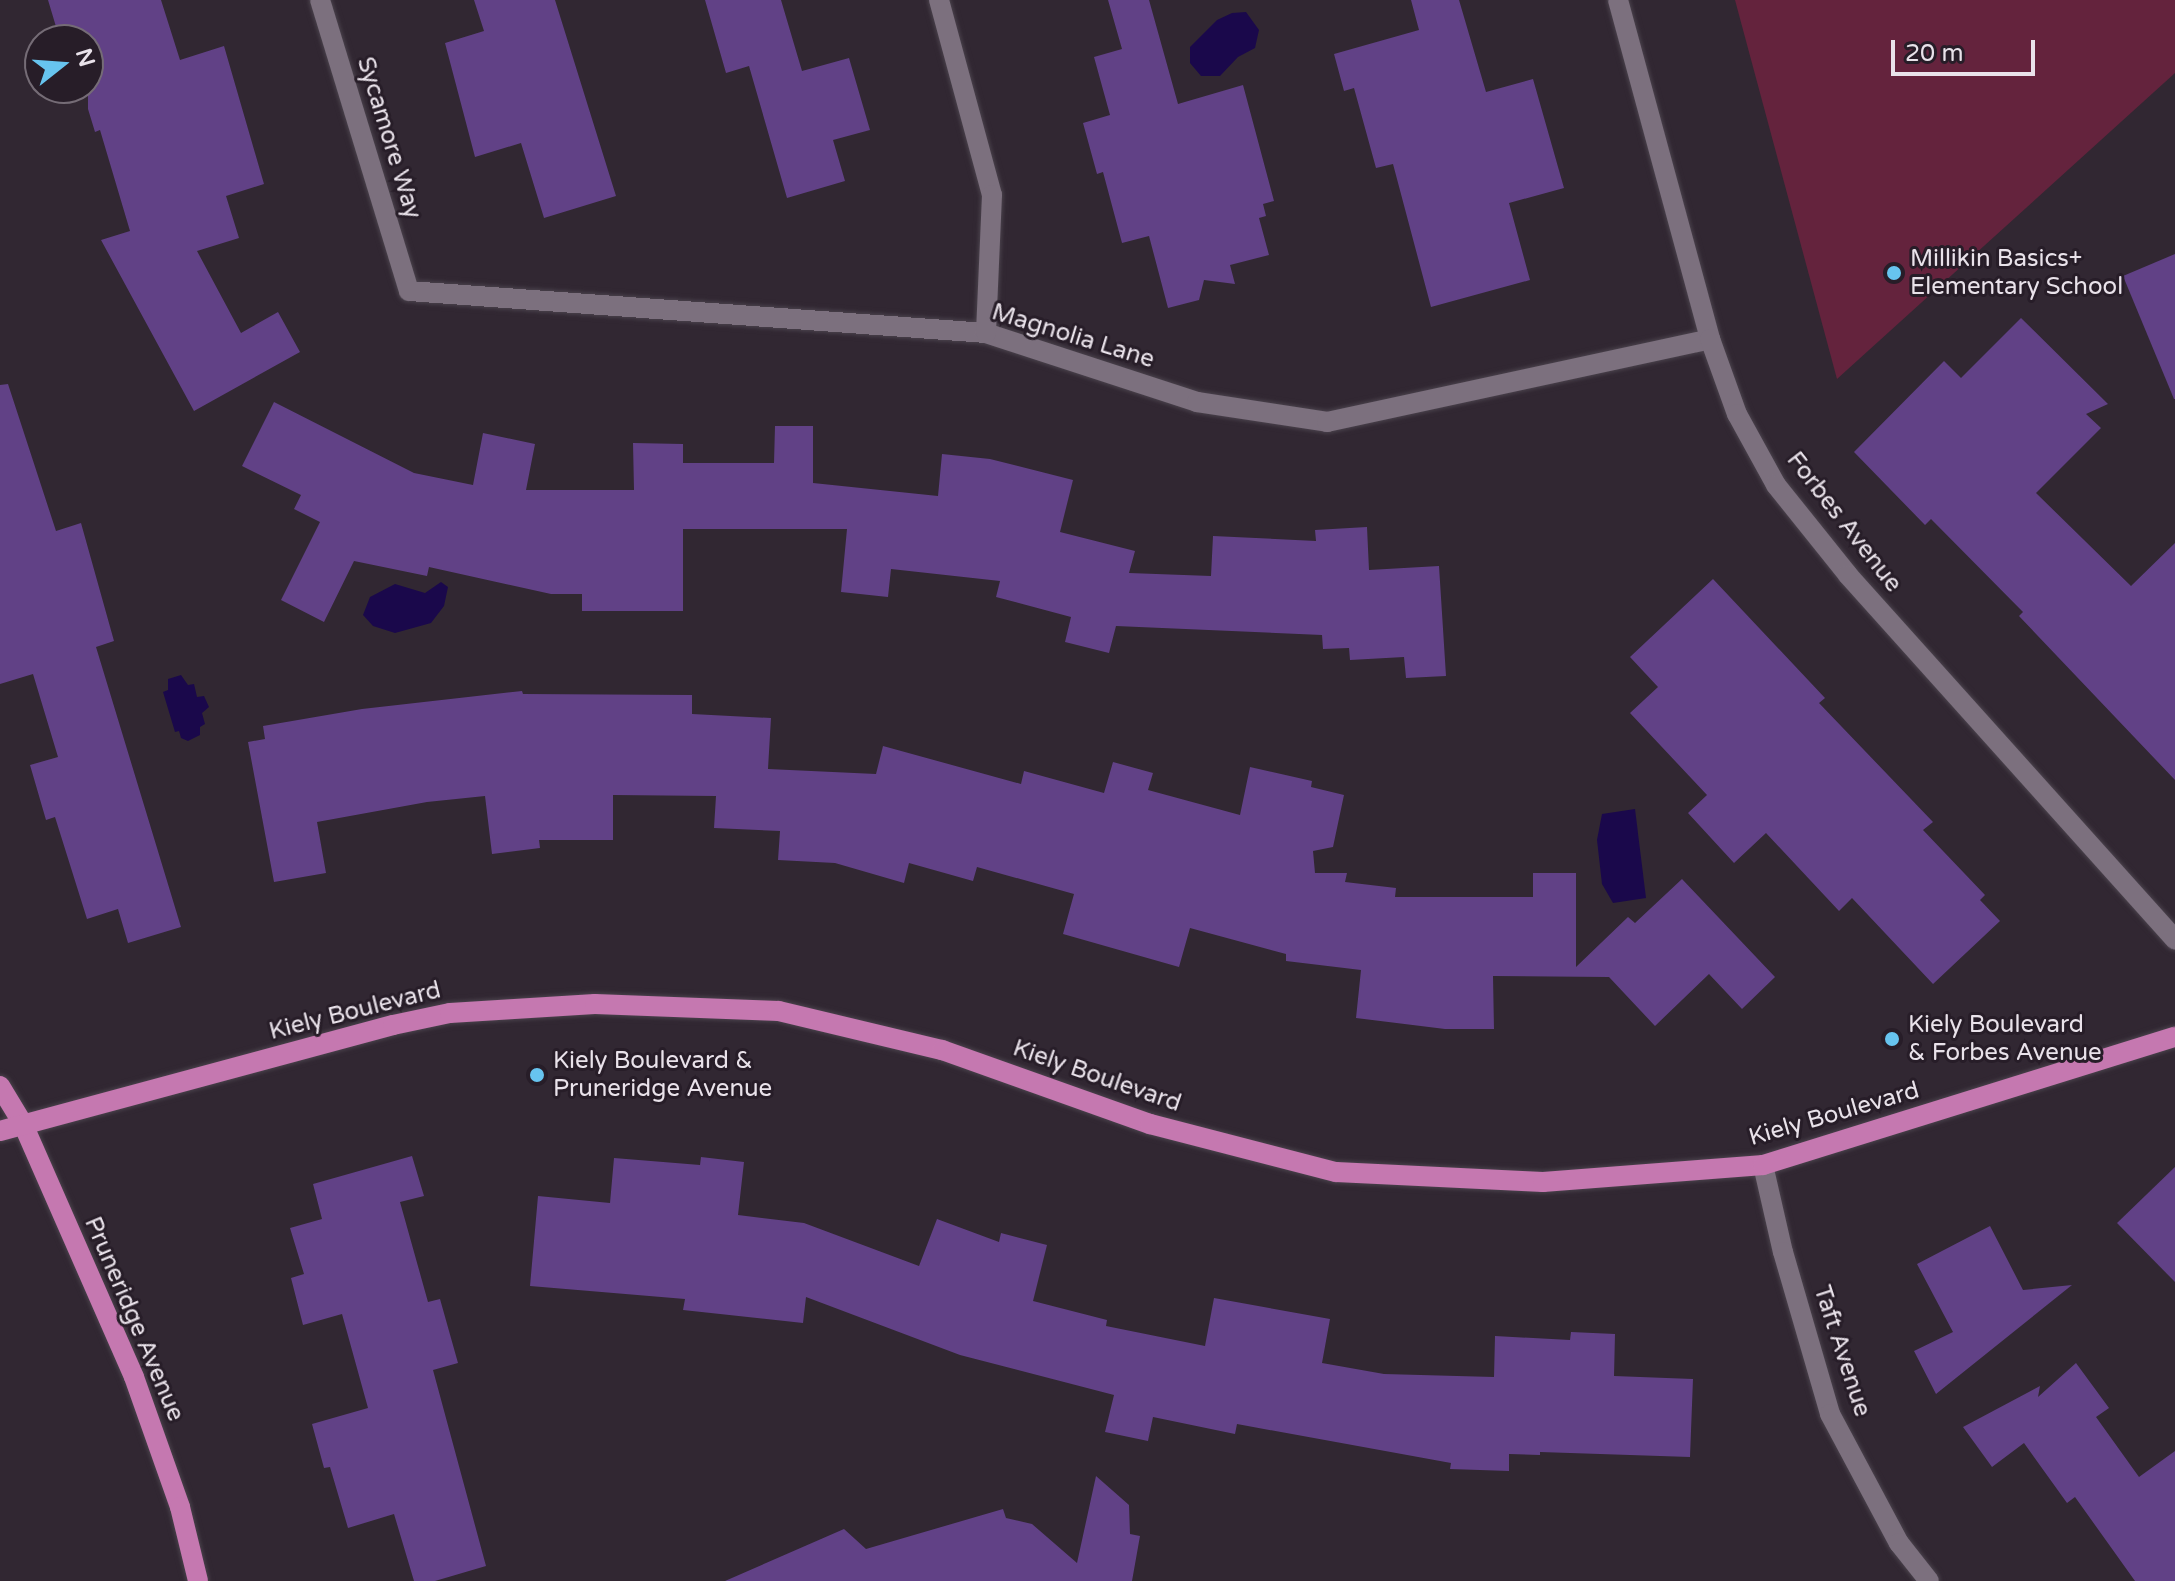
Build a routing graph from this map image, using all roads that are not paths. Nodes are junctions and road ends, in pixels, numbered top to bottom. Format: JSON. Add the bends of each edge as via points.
{"nodes":[{"id":1,"x":320,"y":0,"type":"edge"},
{"id":2,"x":939,"y":0,"type":"edge"},
{"id":3,"x":1618,"y":0,"type":"edge"},
{"id":4,"x":409,"y":291,"type":"joint"},
{"id":5,"x":986,"y":333,"type":"junction"},
{"id":6,"x":1710,"y":339,"type":"junction"},
{"id":7,"x":2175,"y":940,"type":"edge"},
{"id":8,"x":2175,"y":1037,"type":"edge"},
{"id":9,"x":0,"y":1086,"type":"edge"},
{"id":10,"x":23,"y":1124,"type":"junction"},
{"id":11,"x":0,"y":1131,"type":"edge"},
{"id":12,"x":1763,"y":1165,"type":"junction"},
{"id":13,"x":198,"y":1581,"type":"edge"},
{"id":14,"x":1929,"y":1581,"type":"edge"}],
"edges":[{"from":1,"to":4,"type":"street","name":"Sycamore Way"},
{"from":2,"to":5,"type":"street","via":[[992,195]]},
{"from":3,"to":6,"type":"street","name":"Forbes Avenue"},
{"from":4,"to":5,"type":"street","name":"Magnolia Lane"},
{"from":5,"to":6,"type":"street","name":"Magnolia Lane","via":[[1197,402],[1327,422]]},
{"from":6,"to":7,"type":"street","name":"Forbes Avenue","via":[[1737,414],[1785,496],[1848,575]]},
{"from":8,"to":12,"type":"main road","name":"Kiely Boulevard"},
{"from":9,"to":10,"type":"main road","name":"Pruneridge Avenue"},
{"from":10,"to":11,"type":"main road","name":"Kiely Boulevard"},
{"from":10,"to":12,"type":"main road","name":"Kiely Boulevard","via":[[450,1013],[595,1004],[779,1011],[942,1050],[1150,1124],[1336,1172],[1543,1182]]},
{"from":10,"to":13,"type":"main road","name":"Pruneridge Avenue","via":[[134,1377],[180,1507]]},
{"from":12,"to":14,"type":"street","name":"Taft Avenue","via":[[1830,1414],[1899,1543]]}]}
